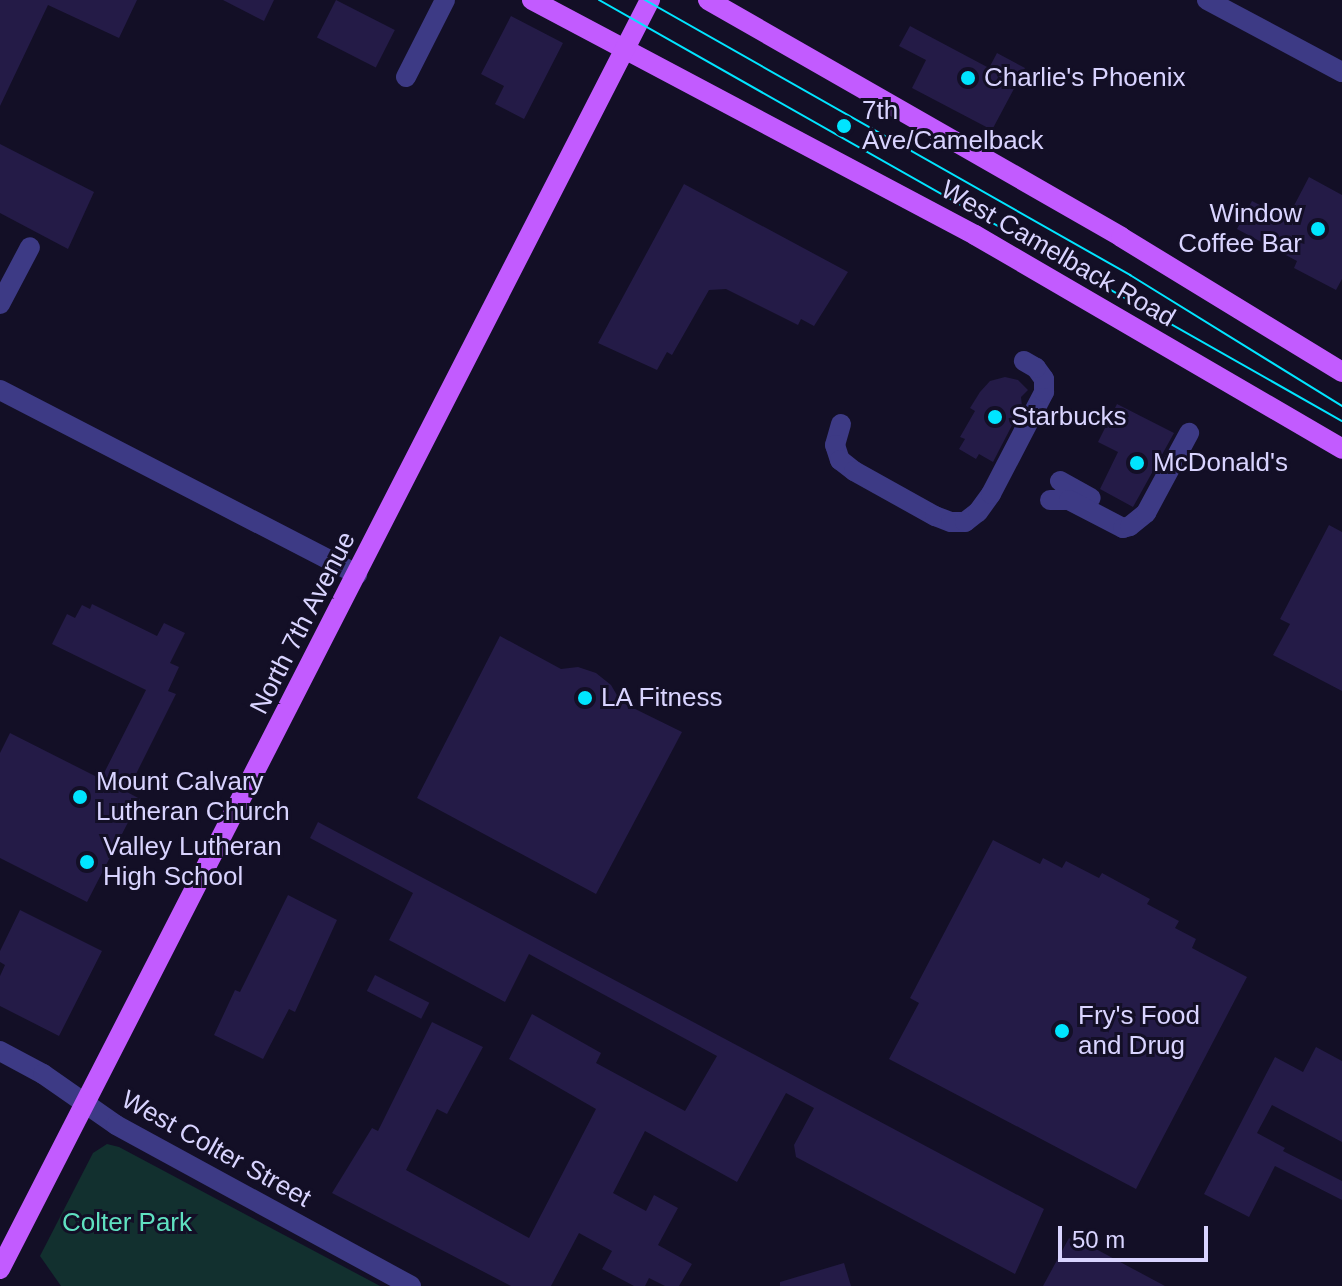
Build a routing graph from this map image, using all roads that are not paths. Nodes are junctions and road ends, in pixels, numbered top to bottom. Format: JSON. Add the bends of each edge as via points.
{"nodes":[{"id":1,"x":445,"y":0,"type":"edge"},
{"id":2,"x":532,"y":0,"type":"edge"},
{"id":3,"x":650,"y":0,"type":"edge"},
{"id":4,"x":708,"y":0,"type":"edge"},
{"id":5,"x":1207,"y":0,"type":"edge"},
{"id":6,"x":625,"y":49,"type":"junction"},
{"id":7,"x":1342,"y":72,"type":"edge"},
{"id":8,"x":406,"y":77,"type":"dead end"},
{"id":9,"x":30,"y":247,"type":"dead end"},
{"id":10,"x":0,"y":304,"type":"edge"},
{"id":11,"x":1024,"y":361,"type":"dead end"},
{"id":12,"x":1342,"y":372,"type":"edge"},
{"id":13,"x":0,"y":390,"type":"edge"},
{"id":14,"x":841,"y":424,"type":"dead end"},
{"id":15,"x":1189,"y":433,"type":"dead end"},
{"id":16,"x":1342,"y":449,"type":"edge"},
{"id":17,"x":1060,"y":481,"type":"dead end"},
{"id":18,"x":1050,"y":500,"type":"dead end"},
{"id":19,"x":1137,"y":523,"type":"junction"},
{"id":20,"x":357,"y":574,"type":"junction"},
{"id":21,"x":0,"y":1051,"type":"edge"},
{"id":22,"x":85,"y":1103,"type":"junction"},
{"id":23,"x":0,"y":1269,"type":"edge"},
{"id":24,"x":411,"y":1286,"type":"edge"}],
"edges":[{"from":1,"to":8,"type":"street"},
{"from":2,"to":6,"type":"main road","name":"West Camelback Road"},
{"from":3,"to":6,"type":"main road","name":"North 7th Avenue"},
{"from":4,"to":12,"type":"main road","name":"West Camelback Road","via":[[1028,182]]},
{"from":5,"to":7,"type":"street"},
{"from":6,"to":16,"type":"main road","name":"West Camelback Road","via":[[975,235]]},
{"from":6,"to":20,"type":"main road","name":"North 7th Avenue"},
{"from":9,"to":10,"type":"street"},
{"from":11,"to":14,"type":"street","via":[[1044,379],[1044,392],[991,494],[965,522],[935,516],[840,460],[835,445]]},
{"from":13,"to":20,"type":"street"},
{"from":15,"to":19,"type":"street"},
{"from":17,"to":19,"type":"street"},
{"from":18,"to":19,"type":"street","via":[[1069,500],[1123,528]]},
{"from":20,"to":22,"type":"main road","name":"North 7th Avenue"},
{"from":21,"to":22,"type":"street","name":"West Colter Street"},
{"from":22,"to":23,"type":"main road","name":"North 7th Avenue"},
{"from":22,"to":24,"type":"street","name":"West Colter Street","via":[[116,1125]]}]}
